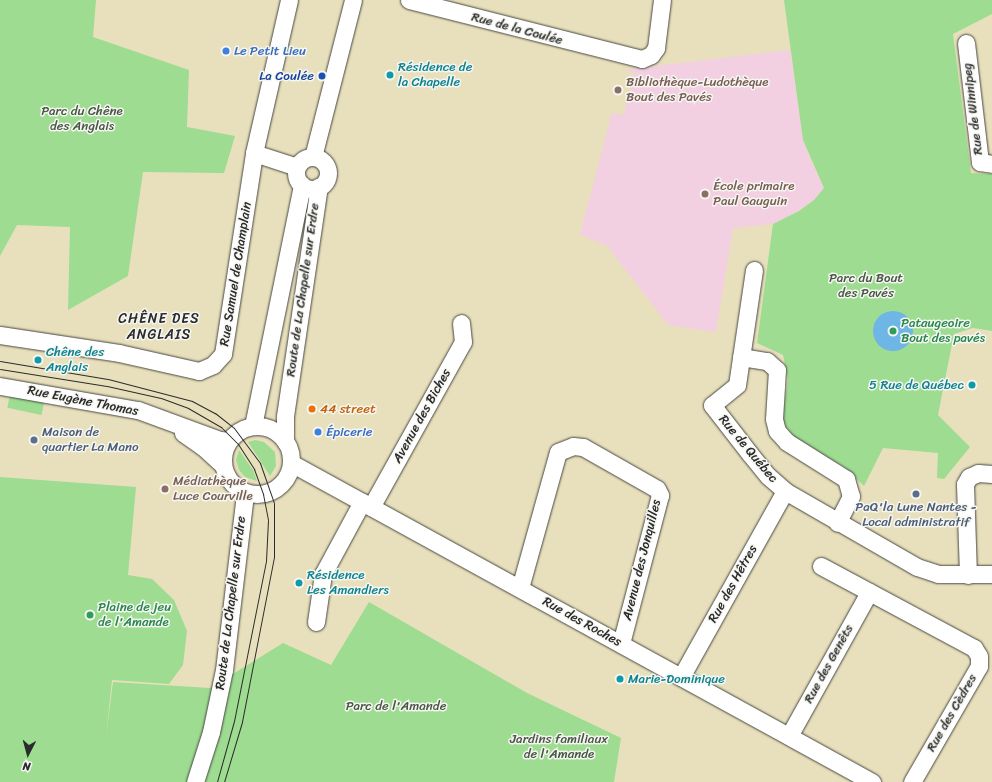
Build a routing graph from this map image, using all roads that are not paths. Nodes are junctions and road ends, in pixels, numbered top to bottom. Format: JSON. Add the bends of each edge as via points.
{"nodes":[{"id":1,"x":289,"y":0,"type":"edge"},
{"id":2,"x":353,"y":0,"type":"edge"},
{"id":3,"x":409,"y":0,"type":"edge"},
{"id":4,"x":662,"y":0,"type":"edge"},
{"id":5,"x":966,"y":43,"type":"dead end"},
{"id":6,"x":254,"y":153,"type":"junction"},
{"id":7,"x":313,"y":157,"type":"junction"},
{"id":8,"x":992,"y":164,"type":"edge"},
{"id":9,"x":297,"y":167,"type":"junction"},
{"id":10,"x":311,"y":186,"type":"junction"},
{"id":11,"x":754,"y":270,"type":"dead end"},
{"id":12,"x":461,"y":322,"type":"dead end"},
{"id":13,"x":0,"y":335,"type":"edge"},
{"id":14,"x":741,"y":357,"type":"junction"},
{"id":15,"x":0,"y":386,"type":"edge"},
{"id":16,"x":165,"y":420,"type":"junction"},
{"id":17,"x":253,"y":426,"type":"junction"},
{"id":18,"x":228,"y":441,"type":"junction"},
{"id":19,"x":285,"y":441,"type":"junction"},
{"id":20,"x":291,"y":463,"type":"junction"},
{"id":21,"x":223,"y":466,"type":"junction"},
{"id":22,"x":992,"y":474,"type":"edge"},
{"id":23,"x":785,"y":491,"type":"junction"},
{"id":24,"x":246,"y":493,"type":"junction"},
{"id":25,"x":367,"y":504,"type":"junction"},
{"id":26,"x":837,"y":522,"type":"junction"},
{"id":27,"x":821,"y":566,"type":"dead end"},
{"id":28,"x":992,"y":574,"type":"edge"},
{"id":29,"x":968,"y":575,"type":"junction"},
{"id":30,"x":520,"y":588,"type":"junction"},
{"id":31,"x":869,"y":592,"type":"junction"},
{"id":32,"x":316,"y":622,"type":"dead end"},
{"id":33,"x":621,"y":644,"type":"junction"},
{"id":34,"x":681,"y":677,"type":"junction"},
{"id":35,"x":789,"y":736,"type":"junction"},
{"id":36,"x":195,"y":782,"type":"edge"},
{"id":37,"x":872,"y":782,"type":"edge"},
{"id":38,"x":912,"y":782,"type":"edge"}],
"edges":[{"from":1,"to":6,"type":"street","name":"Rue Samuel de Champlain"},
{"from":2,"to":7,"type":"street"},
{"from":3,"to":4,"type":"street","name":"Rue de la Coulée","via":[[642,60],[651,55],[656,48]]},
{"from":5,"to":8,"type":"street","name":"Rue de Winnipeg","via":[[980,162]]},
{"from":6,"to":9,"type":"street"},
{"from":6,"to":13,"type":"street","name":"Rue Samuel de Champlain","via":[[230,303],[228,333],[223,354],[213,366],[199,371],[120,353]]},
{"from":7,"to":9,"type":"street","via":[[303,160]]},
{"from":7,"to":10,"type":"street","via":[[323,161],[327,170],[325,181]]},
{"from":9,"to":10,"type":"street","via":[[298,179]]},
{"from":10,"to":17,"type":"street","name":"Route de La Chapelle sur Erdre"},
{"from":10,"to":19,"type":"street","name":"Route de La Chapelle sur Erdre","via":[[285,416]]},
{"from":11,"to":14,"type":"street","name":"Rue de Québec"},
{"from":12,"to":25,"type":"street","name":"Avenue des Biches","via":[[463,342]]},
{"from":14,"to":23,"type":"street","name":"Rue de Québec","via":[[737,385],[712,405],[768,476]]},
{"from":14,"to":26,"type":"street","via":[[767,361],[777,370],[774,419],[777,431],[786,442],[846,478],[851,496]]},
{"from":15,"to":16,"type":"street","name":"Rue Eugène Thomas","via":[[138,410]]},
{"from":16,"to":18,"type":"street","name":"Rue Eugène Thomas"},
{"from":16,"to":21,"type":"street","name":"Rue Eugène Thomas","via":[[203,447]]},
{"from":17,"to":18,"type":"street","via":[[241,430]]},
{"from":17,"to":19,"type":"street","via":[[269,428]]},
{"from":18,"to":21,"type":"street","via":[[222,457]]},
{"from":19,"to":20,"type":"street"},
{"from":20,"to":24,"type":"street","via":[[285,480],[275,490],[263,494]]},
{"from":20,"to":25,"type":"street","name":"Rue des Roches"},
{"from":21,"to":24,"type":"street","via":[[230,482]]},
{"from":22,"to":29,"type":"street","via":[[978,473],[969,477],[965,484]]},
{"from":23,"to":26,"type":"street","name":"Rue de Québec"},
{"from":23,"to":34,"type":"street","name":"Rue des Hêtres"},
{"from":24,"to":36,"type":"street","name":"Route de La Chapelle sur Erdre","via":[[224,670],[211,732]]},
{"from":25,"to":30,"type":"street","name":"Rue des Roches"},
{"from":25,"to":32,"type":"street","name":"Avenue des Biches","via":[[323,574]]},
{"from":26,"to":29,"type":"street","name":"Rue de Québec","via":[[917,567],[938,574]]},
{"from":27,"to":31,"type":"street"},
{"from":28,"to":29,"type":"street","name":"Rue de Québec"},
{"from":30,"to":33,"type":"street","name":"Rue des Roches"},
{"from":30,"to":33,"type":"street","name":"Avenue des Jonquilles","via":[[558,452],[573,446],[583,447],[657,488],[660,495]]},
{"from":31,"to":35,"type":"street","name":"Rue des Genêts"},
{"from":31,"to":38,"type":"street","name":"Rue des Cèdres","via":[[974,648],[979,656],[979,666]]},
{"from":33,"to":34,"type":"street","name":"Rue des Roches"},
{"from":34,"to":35,"type":"street","name":"Rue des Roches"},
{"from":35,"to":37,"type":"street","name":"Rue des Roches"}]}
